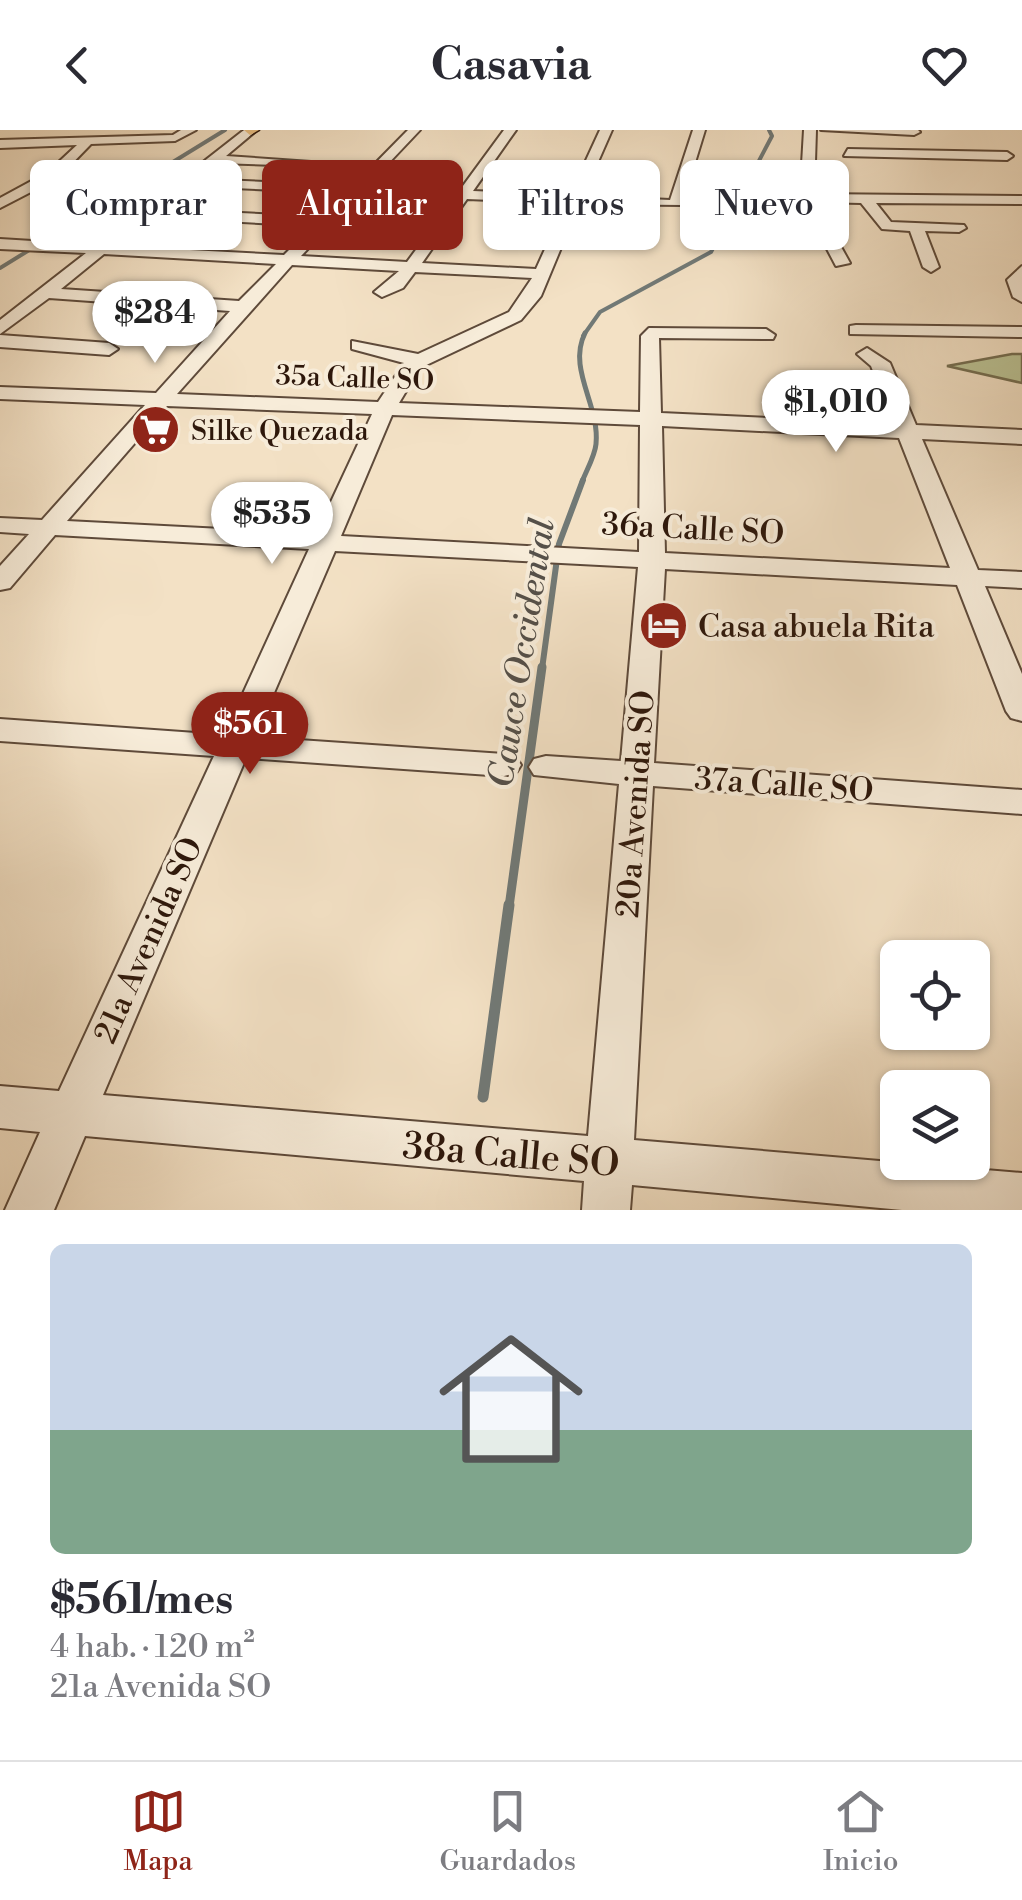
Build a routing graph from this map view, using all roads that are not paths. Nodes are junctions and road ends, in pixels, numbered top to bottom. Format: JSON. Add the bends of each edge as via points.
{"nodes":[{"id":1,"x":23,"y":130,"type":"edge"},
{"id":2,"x":190,"y":130,"type":"edge"},
{"id":3,"x":414,"y":130,"type":"edge"},
{"id":4,"x":510,"y":130,"type":"edge"},
{"id":5,"x":606,"y":130,"type":"edge"},
{"id":6,"x":700,"y":130,"type":"edge"},
{"id":7,"x":810,"y":130,"type":"edge"},
{"id":8,"x":827,"y":130,"type":"edge"},
{"id":9,"x":835,"y":130,"type":"edge"},
{"id":10,"x":914,"y":132,"type":"edge"},
{"id":11,"x":250,"y":135,"type":"edge"},
{"id":12,"x":983,"y":136,"type":"dead end"},
{"id":13,"x":89,"y":140,"type":"junction"},
{"id":14,"x":6,"y":144,"type":"edge"},
{"id":15,"x":845,"y":148,"type":"junction"},
{"id":16,"x":1001,"y":151,"type":"junction"},
{"id":17,"x":0,"y":156,"type":"edge"},
{"id":18,"x":217,"y":159,"type":"joint"},
{"id":19,"x":385,"y":160,"type":"edge"},
{"id":20,"x":591,"y":160,"type":"edge"},
{"id":21,"x":809,"y":160,"type":"edge"},
{"id":22,"x":262,"y":161,"type":"edge"},
{"id":23,"x":858,"y":168,"type":"dead end"},
{"id":24,"x":1022,"y":169,"type":"edge"},
{"id":25,"x":463,"y":191,"type":"edge"},
{"id":26,"x":870,"y":193,"type":"junction"},
{"id":27,"x":849,"y":195,"type":"edge"},
{"id":28,"x":1022,"y":200,"type":"edge"},
{"id":29,"x":0,"y":204,"type":"edge"},
{"id":30,"x":660,"y":204,"type":"edge"},
{"id":31,"x":914,"y":226,"type":"junction"},
{"id":32,"x":959,"y":228,"type":"dead end"},
{"id":33,"x":1,"y":245,"type":"edge"},
{"id":34,"x":30,"y":247,"type":"edge"},
{"id":35,"x":96,"y":250,"type":"joint"},
{"id":36,"x":299,"y":250,"type":"edge"},
{"id":37,"x":423,"y":250,"type":"edge"},
{"id":38,"x":551,"y":250,"type":"edge"},
{"id":39,"x":835,"y":250,"type":"edge"},
{"id":40,"x":288,"y":260,"type":"junction"},
{"id":41,"x":842,"y":263,"type":"dead end"},
{"id":42,"x":411,"y":267,"type":"junction"},
{"id":43,"x":932,"y":267,"type":"dead end"},
{"id":44,"x":540,"y":274,"type":"junction"},
{"id":45,"x":382,"y":292,"type":"dead end"},
{"id":46,"x":45,"y":293,"type":"junction"},
{"id":47,"x":243,"y":307,"type":"junction"},
{"id":48,"x":0,"y":328,"type":"edge"},
{"id":49,"x":856,"y":330,"type":"dead end"},
{"id":50,"x":1022,"y":332,"type":"edge"},
{"id":51,"x":766,"y":334,"type":"dead end"},
{"id":52,"x":0,"y":341,"type":"edge"},
{"id":53,"x":359,"y":345,"type":"dead end"},
{"id":54,"x":108,"y":349,"type":"dead end"},
{"id":55,"x":867,"y":354,"type":"dead end"},
{"id":56,"x":421,"y":360,"type":"junction"},
{"id":57,"x":0,"y":392,"type":"edge"},
{"id":58,"x":159,"y":400,"type":"junction"},
{"id":59,"x":385,"y":408,"type":"junction"},
{"id":60,"x":653,"y":420,"type":"junction"},
{"id":61,"x":906,"y":433,"type":"junction"},
{"id":62,"x":1022,"y":438,"type":"edge"},
{"id":63,"x":0,"y":524,"type":"edge"},
{"id":64,"x":46,"y":527,"type":"junction"},
{"id":65,"x":323,"y":542,"type":"junction"},
{"id":66,"x":652,"y":560,"type":"junction"},
{"id":67,"x":971,"y":578,"type":"junction"},
{"id":68,"x":1022,"y":580,"type":"edge"},
{"id":69,"x":0,"y":582,"type":"edge"},
{"id":70,"x":1022,"y":711,"type":"edge"},
{"id":71,"x":0,"y":730,"type":"edge"},
{"id":72,"x":234,"y":744,"type":"junction"},
{"id":73,"x":504,"y":765,"type":"dead end"},
{"id":74,"x":546,"y":767,"type":"dead end"},
{"id":75,"x":639,"y":773,"type":"junction"},
{"id":76,"x":1022,"y":802,"type":"edge"},
{"id":77,"x":0,"y":1107,"type":"edge"},
{"id":78,"x":72,"y":1115,"type":"junction"},
{"id":79,"x":608,"y":1162,"type":"junction"},
{"id":80,"x":1022,"y":1197,"type":"edge"},
{"id":81,"x":28,"y":1210,"type":"edge"},
{"id":82,"x":606,"y":1210,"type":"edge"}],
"edges":[{"from":1,"to":14,"type":"street"},
{"from":2,"to":13,"type":"street","via":[[175,138]]},
{"from":3,"to":19,"type":"street"},
{"from":4,"to":25,"type":"street"},
{"from":5,"to":20,"type":"street","name":"21a Avenida SO"},
{"from":6,"to":30,"type":"street","via":[[676,202]]},
{"from":7,"to":21,"type":"street"},
{"from":8,"to":9,"type":"street"},
{"from":9,"to":10,"type":"street"},
{"from":9,"to":15,"type":"street"},
{"from":11,"to":18,"type":"street"},
{"from":12,"to":16,"type":"street"},
{"from":13,"to":14,"type":"street"},
{"from":13,"to":29,"type":"street","via":[[54,175]]},
{"from":14,"to":17,"type":"street"},
{"from":15,"to":16,"type":"street"},
{"from":15,"to":23,"type":"street"},
{"from":16,"to":24,"type":"street"},
{"from":18,"to":22,"type":"street"},
{"from":26,"to":27,"type":"street"},
{"from":26,"to":28,"type":"street"},
{"from":26,"to":31,"type":"street","via":[[888,226]]},
{"from":31,"to":32,"type":"street"},
{"from":31,"to":43,"type":"street"},
{"from":33,"to":34,"type":"street"},
{"from":35,"to":40,"type":"street"},
{"from":35,"to":46,"type":"street"},
{"from":36,"to":40,"type":"street"},
{"from":37,"to":42,"type":"street"},
{"from":38,"to":44,"type":"street","name":"21a Avenida SO"},
{"from":39,"to":41,"type":"street"},
{"from":40,"to":42,"type":"street"},
{"from":40,"to":47,"type":"street"},
{"from":42,"to":44,"type":"street"},
{"from":42,"to":45,"type":"street"},
{"from":44,"to":56,"type":"street","name":"21a Avenida SO","via":[[516,316]]},
{"from":46,"to":47,"type":"street"},
{"from":46,"to":48,"type":"street"},
{"from":47,"to":58,"type":"street"},
{"from":49,"to":50,"type":"street"},
{"from":51,"to":60,"type":"street","name":"20a Avenida SO","via":[[651,334]]},
{"from":52,"to":54,"type":"street"},
{"from":53,"to":56,"type":"street"},
{"from":55,"to":61,"type":"street","via":[[880,363]]},
{"from":56,"to":59,"type":"street","name":"21a Avenida SO"},
{"from":57,"to":58,"type":"street","name":"35a Calle SO"},
{"from":58,"to":59,"type":"street","name":"35a Calle SO"},
{"from":58,"to":64,"type":"street"},
{"from":59,"to":60,"type":"street","name":"35a Calle SO"},
{"from":59,"to":65,"type":"street","name":"21a Avenida SO"},
{"from":60,"to":61,"type":"street"},
{"from":60,"to":66,"type":"street","name":"20a Avenida SO"},
{"from":61,"to":62,"type":"street"},
{"from":61,"to":67,"type":"street"},
{"from":63,"to":64,"type":"street","name":"36a Calle SO"},
{"from":64,"to":65,"type":"street","name":"36a Calle SO"},
{"from":64,"to":69,"type":"street"},
{"from":65,"to":66,"type":"street","name":"36a Calle SO"},
{"from":65,"to":72,"type":"street","name":"21a Avenida SO"},
{"from":66,"to":67,"type":"street","name":"36a Calle SO"},
{"from":66,"to":75,"type":"street","name":"20a Avenida SO"},
{"from":67,"to":68,"type":"street","name":"36a Calle SO"},
{"from":67,"to":70,"type":"street"},
{"from":71,"to":72,"type":"street"},
{"from":72,"to":73,"type":"street"},
{"from":72,"to":78,"type":"street","name":"21a Avenida SO"},
{"from":74,"to":75,"type":"street","name":"37a Calle SO"},
{"from":75,"to":76,"type":"street","name":"37a Calle SO"},
{"from":75,"to":79,"type":"street","name":"20a Avenida SO"},
{"from":77,"to":78,"type":"street","name":"38a Calle SO"},
{"from":78,"to":79,"type":"street","name":"38a Calle SO"},
{"from":78,"to":81,"type":"street","name":"21a Avenida SO"},
{"from":79,"to":80,"type":"street","name":"38a Calle SO"},
{"from":79,"to":82,"type":"street","name":"20a Avenida SO"}]}
